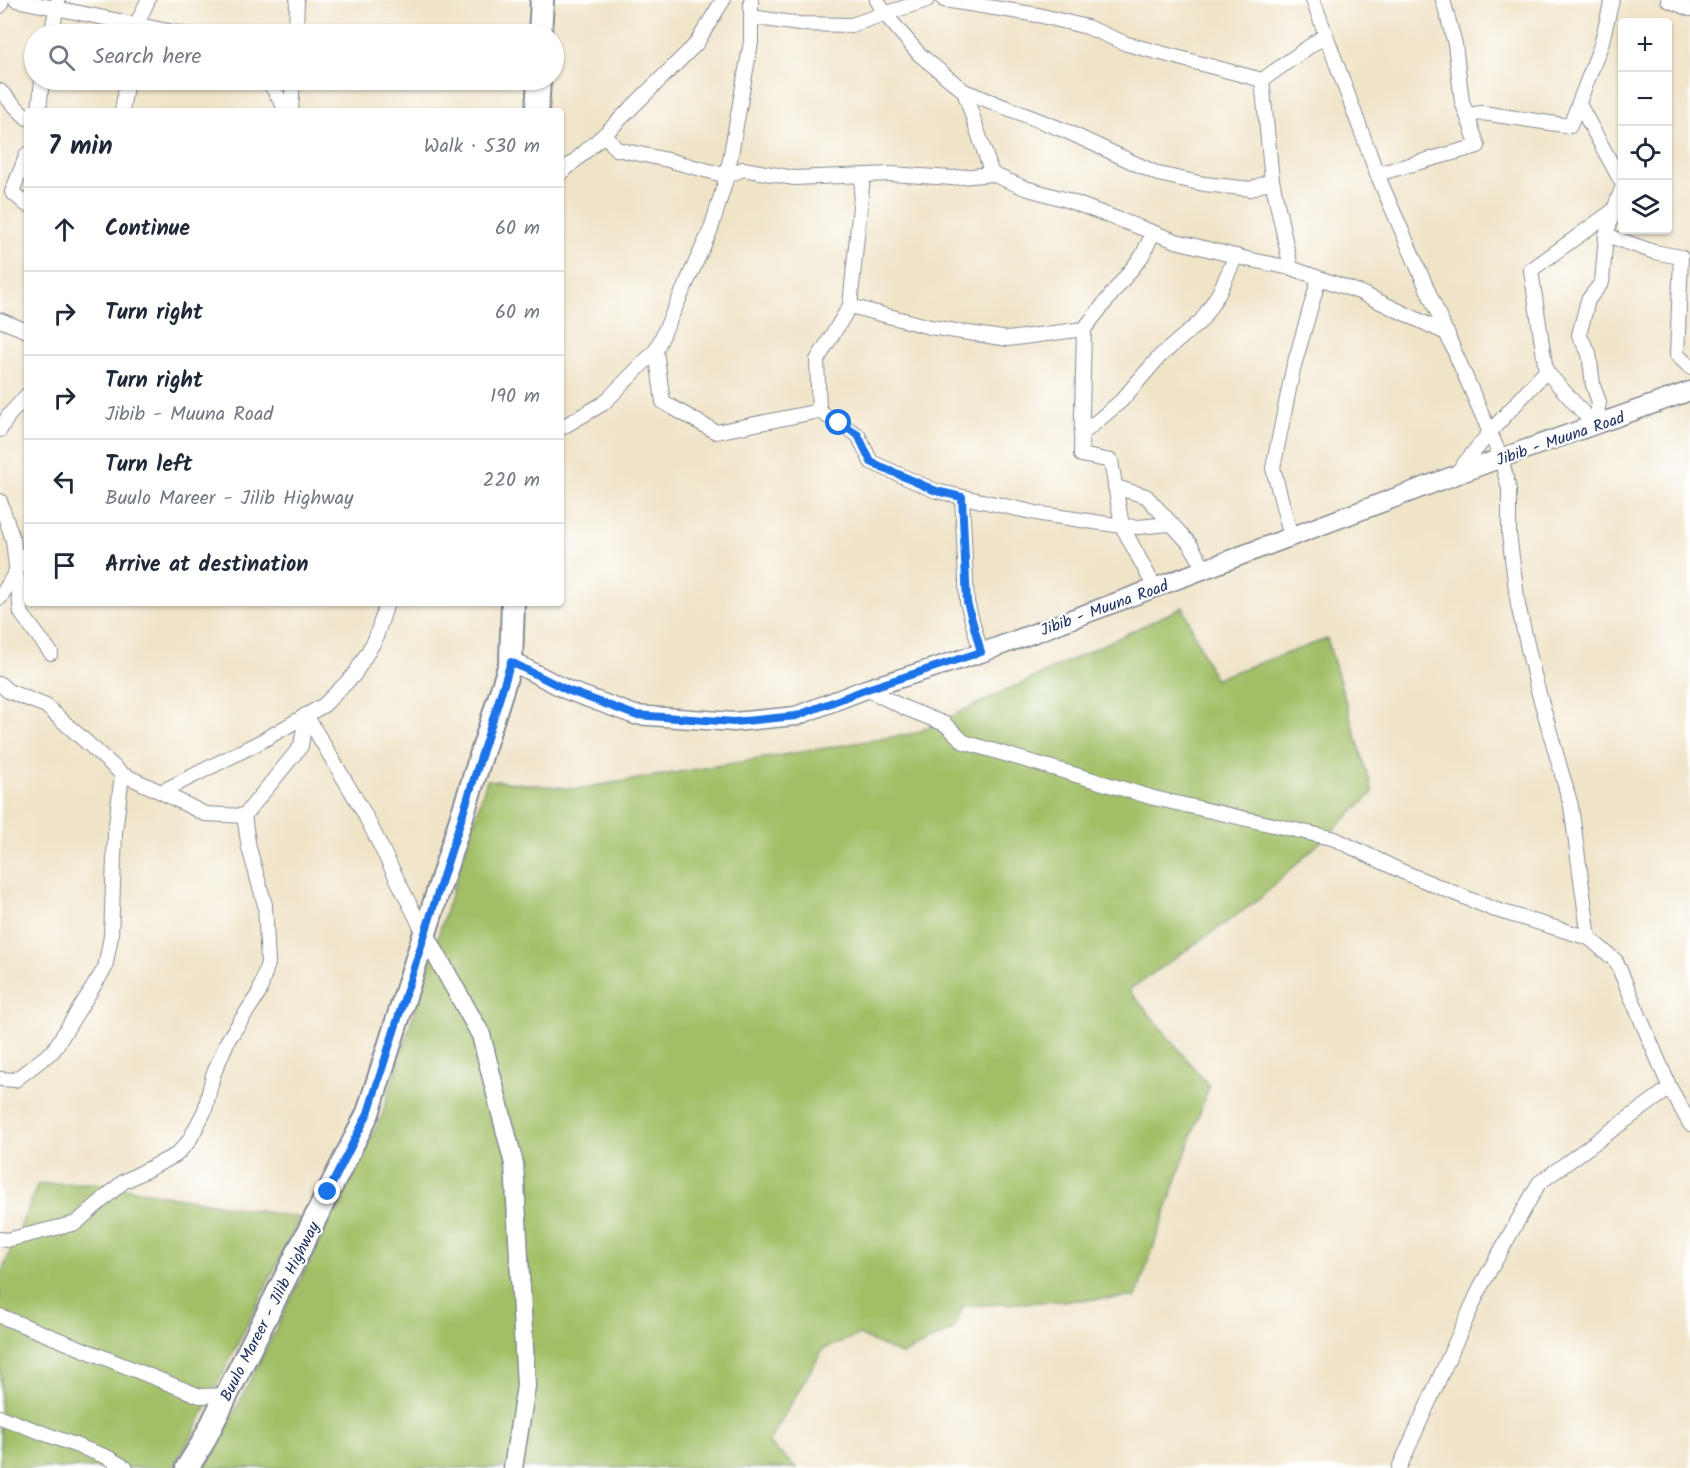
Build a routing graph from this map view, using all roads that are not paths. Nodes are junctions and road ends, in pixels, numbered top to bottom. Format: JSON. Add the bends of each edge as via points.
{"nodes":[{"id":1,"x":3,"y":0,"type":"edge"},
{"id":2,"x":16,"y":0,"type":"edge"},
{"id":3,"x":148,"y":0,"type":"edge"},
{"id":4,"x":297,"y":0,"type":"edge"},
{"id":5,"x":542,"y":0,"type":"edge"},
{"id":6,"x":723,"y":0,"type":"edge"},
{"id":7,"x":751,"y":0,"type":"edge"},
{"id":8,"x":877,"y":0,"type":"edge"},
{"id":9,"x":927,"y":0,"type":"edge"},
{"id":10,"x":944,"y":0,"type":"edge"},
{"id":11,"x":1312,"y":0,"type":"edge"},
{"id":12,"x":1443,"y":0,"type":"edge"},
{"id":13,"x":1612,"y":0,"type":"edge"},
{"id":14,"x":1668,"y":0,"type":"edge"},
{"id":15,"x":58,"y":4,"type":"edge"},
{"id":16,"x":0,"y":6,"type":"edge"},
{"id":17,"x":1690,"y":9,"type":"edge"},
{"id":18,"x":885,"y":14,"type":"junction"},
{"id":19,"x":751,"y":16,"type":"junction"},
{"id":20,"x":53,"y":24,"type":"edge"},
{"id":21,"x":117,"y":24,"type":"edge"},
{"id":22,"x":138,"y":24,"type":"edge"},
{"id":23,"x":296,"y":24,"type":"edge"},
{"id":24,"x":541,"y":24,"type":"edge"},
{"id":25,"x":1324,"y":36,"type":"junction"},
{"id":26,"x":1262,"y":80,"type":"junction"},
{"id":27,"x":41,"y":90,"type":"edge"},
{"id":28,"x":125,"y":90,"type":"edge"},
{"id":29,"x":274,"y":90,"type":"edge"},
{"id":30,"x":292,"y":90,"type":"edge"},
{"id":31,"x":538,"y":90,"type":"edge"},
{"id":32,"x":0,"y":91,"type":"edge"},
{"id":33,"x":964,"y":91,"type":"junction"},
{"id":34,"x":1579,"y":104,"type":"junction"},
{"id":35,"x":39,"y":108,"type":"edge"},
{"id":36,"x":122,"y":108,"type":"edge"},
{"id":37,"x":287,"y":108,"type":"edge"},
{"id":38,"x":289,"y":108,"type":"edge"},
{"id":39,"x":537,"y":108,"type":"edge"},
{"id":40,"x":24,"y":114,"type":"edge"},
{"id":41,"x":1467,"y":115,"type":"junction"},
{"id":42,"x":605,"y":134,"type":"junction"},
{"id":43,"x":24,"y":162,"type":"edge"},
{"id":44,"x":564,"y":170,"type":"edge"},
{"id":45,"x":992,"y":174,"type":"junction"},
{"id":46,"x":1377,"y":174,"type":"junction"},
{"id":47,"x":727,"y":176,"type":"junction"},
{"id":48,"x":863,"y":176,"type":"junction"},
{"id":49,"x":1272,"y":180,"type":"junction"},
{"id":50,"x":1620,"y":180,"type":"edge"},
{"id":51,"x":1618,"y":199,"type":"edge"},
{"id":52,"x":24,"y":202,"type":"edge"},
{"id":53,"x":1614,"y":210,"type":"junction"},
{"id":54,"x":1153,"y":233,"type":"junction"},
{"id":55,"x":1606,"y":235,"type":"junction"},
{"id":56,"x":1236,"y":256,"type":"junction"},
{"id":57,"x":1292,"y":268,"type":"junction"},
{"id":58,"x":1319,"y":278,"type":"junction"},
{"id":59,"x":850,"y":306,"type":"junction"},
{"id":60,"x":0,"y":320,"type":"edge"},
{"id":61,"x":1084,"y":329,"type":"junction"},
{"id":62,"x":24,"y":330,"type":"edge"},
{"id":63,"x":1448,"y":334,"type":"junction"},
{"id":64,"x":656,"y":350,"type":"junction"},
{"id":65,"x":1690,"y":367,"type":"edge"},
{"id":66,"x":1546,"y":371,"type":"junction"},
{"id":67,"x":1690,"y":391,"type":"edge"},
{"id":68,"x":24,"y":398,"type":"edge"},
{"id":69,"x":819,"y":411,"type":"junction"},
{"id":70,"x":1595,"y":426,"type":"junction"},
{"id":71,"x":564,"y":427,"type":"edge"},
{"id":72,"x":0,"y":430,"type":"edge"},
{"id":73,"x":1490,"y":432,"type":"junction"},
{"id":74,"x":1081,"y":435,"type":"junction"},
{"id":75,"x":1501,"y":458,"type":"junction"},
{"id":76,"x":1455,"y":475,"type":"junction"},
{"id":77,"x":1115,"y":487,"type":"junction"},
{"id":78,"x":962,"y":497,"type":"junction"},
{"id":79,"x":0,"y":501,"type":"edge"},
{"id":80,"x":1169,"y":524,"type":"junction"},
{"id":81,"x":1122,"y":526,"type":"junction"},
{"id":82,"x":1291,"y":537,"type":"junction"},
{"id":83,"x":24,"y":558,"type":"edge"},
{"id":84,"x":1205,"y":569,"type":"junction"},
{"id":85,"x":16,"y":571,"type":"junction"},
{"id":86,"x":1155,"y":588,"type":"junction"},
{"id":87,"x":0,"y":598,"type":"edge"},
{"id":88,"x":386,"y":606,"type":"edge"},
{"id":89,"x":513,"y":606,"type":"edge"},
{"id":90,"x":981,"y":652,"type":"junction"},
{"id":91,"x":51,"y":653,"type":"dead end"},
{"id":92,"x":511,"y":662,"type":"junction"},
{"id":93,"x":0,"y":684,"type":"edge"},
{"id":94,"x":867,"y":689,"type":"junction"},
{"id":95,"x":306,"y":715,"type":"junction"},
{"id":96,"x":122,"y":774,"type":"junction"},
{"id":97,"x":161,"y":792,"type":"junction"},
{"id":98,"x":244,"y":816,"type":"junction"},
{"id":99,"x":424,"y":933,"type":"junction"},
{"id":100,"x":1589,"y":938,"type":"junction"},
{"id":101,"x":0,"y":1079,"type":"edge"},
{"id":102,"x":1670,"y":1088,"type":"junction"},
{"id":103,"x":1690,"y":1124,"type":"edge"},
{"id":104,"x":0,"y":1239,"type":"edge"},
{"id":105,"x":0,"y":1316,"type":"edge"},
{"id":106,"x":227,"y":1395,"type":"junction"},
{"id":107,"x":0,"y":1417,"type":"edge"},
{"id":108,"x":126,"y":1468,"type":"edge"},
{"id":109,"x":187,"y":1468,"type":"edge"},
{"id":110,"x":513,"y":1468,"type":"edge"},
{"id":111,"x":1399,"y":1468,"type":"edge"}],
"edges":[{"from":1,"to":16,"type":"street"},
{"from":2,"to":15,"type":"street"},
{"from":3,"to":22,"type":"street"},
{"from":4,"to":23,"type":"street"},
{"from":5,"to":24,"type":"main road"},
{"from":6,"to":42,"type":"street","via":[[696,44]]},
{"from":7,"to":19,"type":"street"},
{"from":8,"to":18,"type":"street"},
{"from":9,"to":18,"type":"street"},
{"from":10,"to":26,"type":"street","via":[[1087,27],[1127,44]]},
{"from":11,"to":25,"type":"street"},
{"from":12,"to":41,"type":"street"},
{"from":13,"to":34,"type":"street","via":[[1601,45]]},
{"from":14,"to":17,"type":"street"},
{"from":15,"to":20,"type":"street"},
{"from":15,"to":21,"type":"street"},
{"from":18,"to":19,"type":"street","via":[[851,25],[799,24]]},
{"from":18,"to":33,"type":"street","via":[[919,54]]},
{"from":19,"to":47,"type":"street","via":[[751,42]]},
{"from":25,"to":26,"type":"street"},
{"from":25,"to":46,"type":"street"},
{"from":26,"to":49,"type":"street"},
{"from":27,"to":35,"type":"street"},
{"from":28,"to":36,"type":"street"},
{"from":29,"to":37,"type":"street"},
{"from":30,"to":38,"type":"street"},
{"from":31,"to":39,"type":"main road"},
{"from":32,"to":40,"type":"street"},
{"from":33,"to":45,"type":"street"},
{"from":33,"to":49,"type":"street","via":[[1066,131],[1158,174],[1251,189]]},
{"from":34,"to":41,"type":"street","via":[[1570,126],[1482,113]]},
{"from":34,"to":50,"type":"street"},
{"from":41,"to":46,"type":"street","via":[[1478,146]]},
{"from":42,"to":44,"type":"street"},
{"from":42,"to":47,"type":"street","via":[[616,149]]},
{"from":43,"to":52,"type":"street","via":[[12,192]]},
{"from":45,"to":48,"type":"street","via":[[952,178]]},
{"from":45,"to":54,"type":"street"},
{"from":46,"to":63,"type":"street"},
{"from":47,"to":48,"type":"street","via":[[743,169],[794,178]]},
{"from":47,"to":64,"type":"street","via":[[711,229]]},
{"from":48,"to":59,"type":"street"},
{"from":49,"to":57,"type":"street"},
{"from":51,"to":53,"type":"street"},
{"from":53,"to":55,"type":"street"},
{"from":53,"to":66,"type":"street","via":[[1531,270]]},
{"from":54,"to":56,"type":"street"},
{"from":54,"to":61,"type":"street","via":[[1142,256]]},
{"from":55,"to":65,"type":"street","via":[[1681,257],[1677,355]]},
{"from":55,"to":70,"type":"street","via":[[1602,282],[1588,300],[1579,335],[1589,352],[1599,402]]},
{"from":56,"to":57,"type":"street"},
{"from":56,"to":74,"type":"street","via":[[1201,321]]},
{"from":57,"to":58,"type":"street"},
{"from":58,"to":63,"type":"street","via":[[1359,292]]},
{"from":58,"to":82,"type":"street","via":[[1293,369],[1273,468]]},
{"from":59,"to":61,"type":"street","via":[[930,327],[1008,339]]},
{"from":59,"to":69,"type":"street","via":[[817,360]]},
{"from":60,"to":62,"type":"street"},
{"from":61,"to":74,"type":"street"},
{"from":63,"to":73,"type":"street"},
{"from":64,"to":69,"type":"street","via":[[663,402],[716,432]]},
{"from":64,"to":71,"type":"street","via":[[604,403]]},
{"from":66,"to":70,"type":"street"},
{"from":66,"to":73,"type":"street"},
{"from":67,"to":70,"type":"street","name":"Jibib - Muuna Road"},
{"from":68,"to":72,"type":"street"},
{"from":69,"to":78,"type":"street","via":[[858,435],[871,462],[936,491]]},
{"from":70,"to":75,"type":"street","name":"Jibib - Muuna Road"},
{"from":73,"to":75,"type":"street"},
{"from":73,"to":76,"type":"street"},
{"from":74,"to":77,"type":"street","via":[[1081,454],[1111,461]]},
{"from":75,"to":76,"type":"street","name":"Jibib - Muuna Road"},
{"from":75,"to":100,"type":"street","via":[[1509,489],[1509,534],[1518,605],[1571,806]]},
{"from":76,"to":82,"type":"street","name":"Jibib - Muuna Road"},
{"from":77,"to":80,"type":"street","via":[[1146,496]]},
{"from":77,"to":81,"type":"street"},
{"from":78,"to":81,"type":"street"},
{"from":78,"to":90,"type":"street","via":[[967,602]]},
{"from":79,"to":85,"type":"street","via":[[13,540]]},
{"from":80,"to":81,"type":"street"},
{"from":80,"to":84,"type":"street","via":[[1190,544]]},
{"from":81,"to":86,"type":"street"},
{"from":82,"to":84,"type":"street","name":"Jibib - Muuna Road"},
{"from":83,"to":85,"type":"street"},
{"from":84,"to":86,"type":"street","name":"Jibib - Muuna Road"},
{"from":85,"to":87,"type":"street"},
{"from":85,"to":91,"type":"street","via":[[21,613]]},
{"from":86,"to":90,"type":"street","name":"Jibib - Muuna Road"},
{"from":88,"to":95,"type":"street","via":[[375,640],[354,675],[324,705]]},
{"from":89,"to":92,"type":"main road","name":"Buulo Mareer - Jilib Highway"},
{"from":90,"to":94,"type":"street","name":"Jibib - Muuna Road"},
{"from":92,"to":94,"type":"street","name":"Jibib - Muuna Road","via":[[567,690],[646,716],[734,722],[796,716]]},
{"from":92,"to":99,"type":"main road","name":"Buulo Mareer - Jilib Highway"},
{"from":93,"to":96,"type":"street","via":[[46,706]]},
{"from":94,"to":100,"type":"street","via":[[945,724],[964,742],[1154,798],[1335,839],[1493,909]]},
{"from":95,"to":97,"type":"street"},
{"from":95,"to":98,"type":"street","via":[[301,746]]},
{"from":95,"to":99,"type":"street","via":[[363,811]]},
{"from":96,"to":97,"type":"street"},
{"from":96,"to":101,"type":"street","via":[[111,936],[105,968],[53,1051],[15,1080]]},
{"from":97,"to":98,"type":"street","via":[[205,814]]},
{"from":98,"to":104,"type":"street","via":[[265,905],[268,963],[259,993],[224,1049],[205,1110],[189,1141],[176,1155],[123,1182],[76,1223]]},
{"from":99,"to":106,"type":"main road","name":"Buulo Mareer - Jilib Highway","via":[[368,1113]]},
{"from":99,"to":110,"type":"street","via":[[481,1035],[514,1164],[526,1386]]},
{"from":100,"to":102,"type":"street","via":[[1616,961]]},
{"from":102,"to":103,"type":"street"},
{"from":102,"to":111,"type":"street","via":[[1539,1183],[1481,1286]]},
{"from":105,"to":106,"type":"street","via":[[200,1396]]},
{"from":106,"to":109,"type":"main road","name":"Buulo Mareer - Jilib Highway"},
{"from":107,"to":108,"type":"street","via":[[107,1457]]}]}
